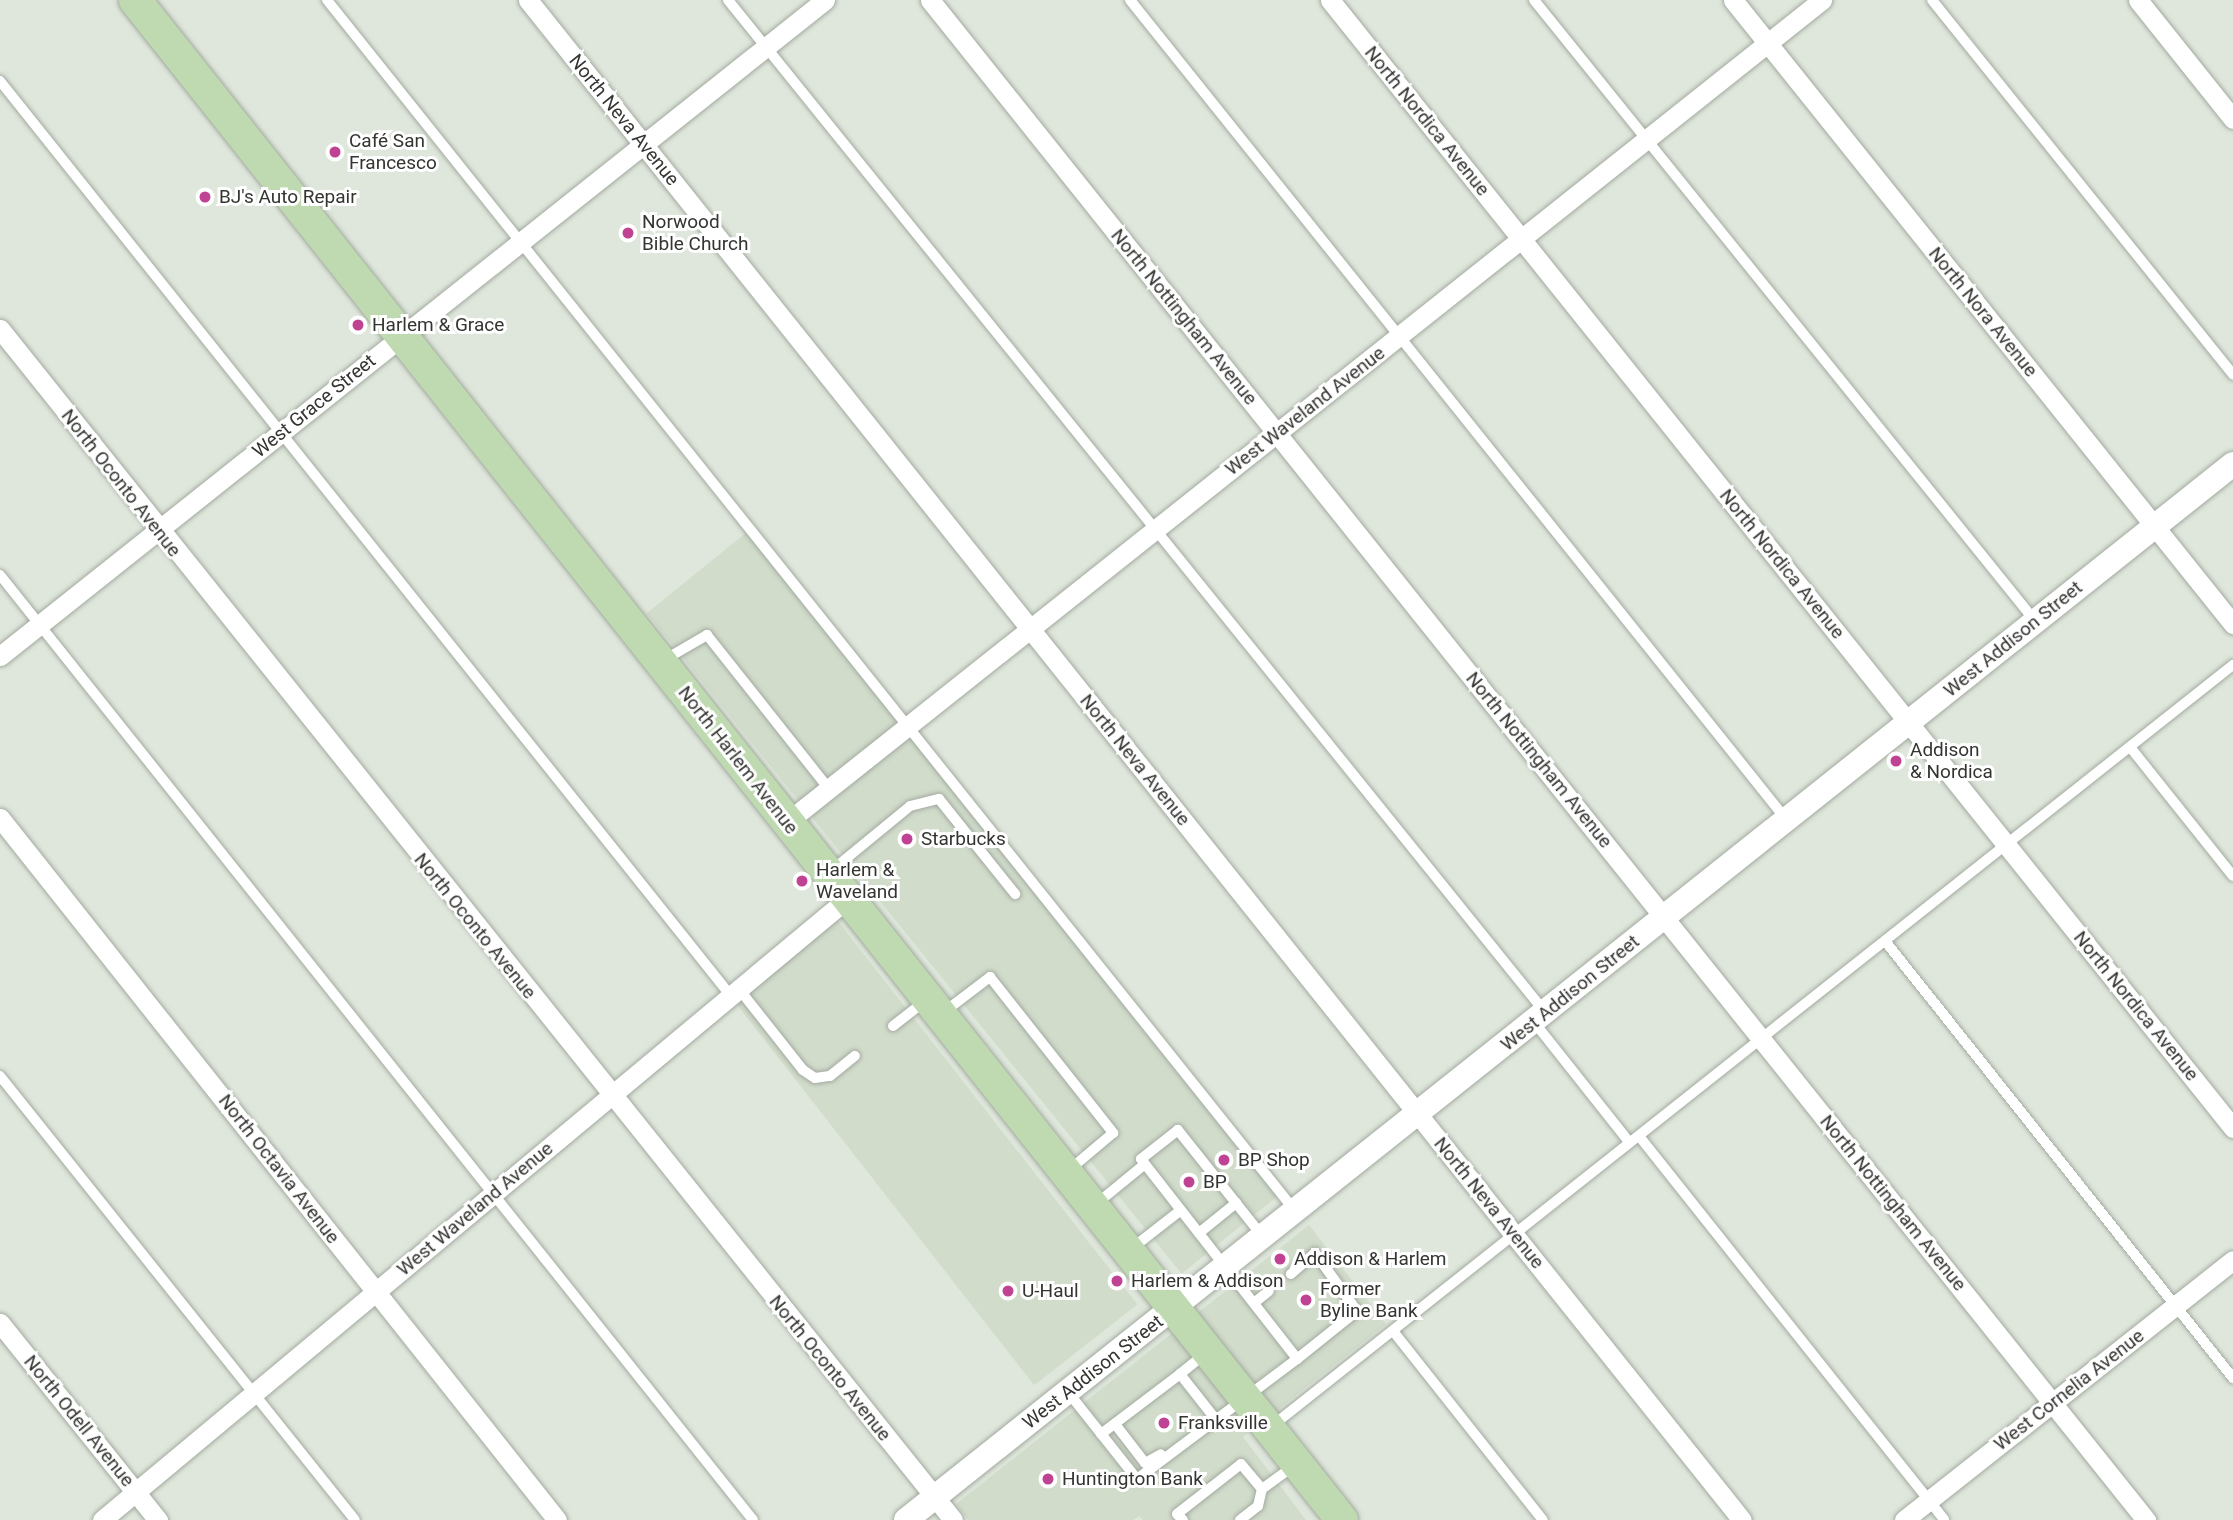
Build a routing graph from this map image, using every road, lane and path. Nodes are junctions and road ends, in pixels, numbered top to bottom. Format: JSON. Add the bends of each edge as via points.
{"nodes":[{"id":1,"x":135,"y":0,"type":"edge"},
{"id":2,"x":327,"y":0,"type":"edge"},
{"id":3,"x":527,"y":0,"type":"edge"},
{"id":4,"x":728,"y":0,"type":"edge"},
{"id":5,"x":825,"y":0,"type":"edge"},
{"id":6,"x":930,"y":0,"type":"edge"},
{"id":7,"x":1130,"y":0,"type":"edge"},
{"id":8,"x":1330,"y":0,"type":"edge"},
{"id":9,"x":1534,"y":0,"type":"edge"},
{"id":10,"x":1733,"y":0,"type":"edge"},
{"id":11,"x":1822,"y":0,"type":"edge"},
{"id":12,"x":1932,"y":0,"type":"edge"},
{"id":13,"x":2138,"y":0,"type":"edge"},
{"id":14,"x":1768,"y":44,"type":"junction"},
{"id":15,"x":766,"y":47,"type":"junction"},
{"id":16,"x":0,"y":82,"type":"edge"},
{"id":17,"x":2233,"y":119,"type":"edge"},
{"id":18,"x":1647,"y":139,"type":"junction"},
{"id":19,"x":643,"y":144,"type":"junction"},
{"id":20,"x":1522,"y":239,"type":"junction"},
{"id":21,"x":521,"y":242,"type":"junction"},
{"id":22,"x":0,"y":329,"type":"edge"},
{"id":23,"x":402,"y":336,"type":"junction"},
{"id":24,"x":1399,"y":336,"type":"junction"},
{"id":25,"x":2233,"y":375,"type":"edge"},
{"id":26,"x":281,"y":432,"type":"junction"},
{"id":27,"x":1277,"y":433,"type":"junction"},
{"id":28,"x":2233,"y":464,"type":"edge"},
{"id":29,"x":2155,"y":526,"type":"junction"},
{"id":30,"x":158,"y":530,"type":"junction"},
{"id":31,"x":1155,"y":530,"type":"junction"},
{"id":32,"x":0,"y":575,"type":"edge"},
{"id":33,"x":2035,"y":622,"type":"junction"},
{"id":34,"x":39,"y":624,"type":"junction"},
{"id":35,"x":2233,"y":624,"type":"edge"},
{"id":36,"x":1030,"y":629,"type":"junction"},
{"id":37,"x":0,"y":656,"type":"edge"},
{"id":38,"x":661,"y":662,"type":"junction"},
{"id":39,"x":2233,"y":665,"type":"edge"},
{"id":40,"x":1909,"y":722,"type":"junction"},
{"id":41,"x":908,"y":726,"type":"junction"},
{"id":42,"x":2130,"y":747,"type":"junction"},
{"id":43,"x":829,"y":789,"type":"junction"},
{"id":44,"x":0,"y":818,"type":"edge"},
{"id":45,"x":1787,"y":820,"type":"junction"},
{"id":46,"x":787,"y":822,"type":"junction"},
{"id":47,"x":2007,"y":845,"type":"junction"},
{"id":48,"x":828,"y":873,"type":"junction"},
{"id":49,"x":2233,"y":876,"type":"edge"},
{"id":50,"x":1015,"y":894,"type":"dead end"},
{"id":51,"x":848,"y":898,"type":"junction"},
{"id":52,"x":1665,"y":917,"type":"junction"},
{"id":53,"x":1885,"y":942,"type":"junction"},
{"id":54,"x":735,"y":992,"type":"junction"},
{"id":55,"x":934,"y":1007,"type":"junction"},
{"id":56,"x":1539,"y":1017,"type":"junction"},
{"id":57,"x":893,"y":1026,"type":"dead end"},
{"id":58,"x":1762,"y":1039,"type":"junction"},
{"id":59,"x":855,"y":1056,"type":"dead end"},
{"id":60,"x":0,"y":1076,"type":"edge"},
{"id":61,"x":611,"y":1096,"type":"junction"},
{"id":62,"x":1418,"y":1114,"type":"junction"},
{"id":63,"x":2233,"y":1128,"type":"edge"},
{"id":64,"x":1639,"y":1136,"type":"junction"},
{"id":65,"x":1630,"y":1143,"type":"junction"},
{"id":66,"x":1145,"y":1164,"type":"junction"},
{"id":67,"x":1066,"y":1173,"type":"junction"},
{"id":68,"x":493,"y":1194,"type":"junction"},
{"id":69,"x":1236,"y":1203,"type":"junction"},
{"id":70,"x":1092,"y":1206,"type":"junction"},
{"id":71,"x":1181,"y":1210,"type":"junction"},
{"id":72,"x":1296,"y":1211,"type":"junction"},
{"id":73,"x":1199,"y":1233,"type":"junction"},
{"id":74,"x":1514,"y":1235,"type":"junction"},
{"id":75,"x":1263,"y":1237,"type":"junction"},
{"id":76,"x":1128,"y":1251,"type":"junction"},
{"id":77,"x":2233,"y":1260,"type":"edge"},
{"id":78,"x":1226,"y":1267,"type":"junction"},
{"id":79,"x":1291,"y":1273,"type":"dead end"},
{"id":80,"x":1269,"y":1291,"type":"dead end"},
{"id":81,"x":376,"y":1292,"type":"junction"},
{"id":82,"x":1254,"y":1303,"type":"junction"},
{"id":83,"x":2175,"y":1306,"type":"junction"},
{"id":84,"x":1174,"y":1309,"type":"junction"},
{"id":85,"x":0,"y":1323,"type":"edge"},
{"id":86,"x":1393,"y":1331,"type":"junction"},
{"id":87,"x":1208,"y":1352,"type":"junction"},
{"id":88,"x":1297,"y":1359,"type":"junction"},
{"id":89,"x":1180,"y":1374,"type":"junction"},
{"id":90,"x":2233,"y":1378,"type":"edge"},
{"id":91,"x":1068,"y":1392,"type":"junction"},
{"id":92,"x":254,"y":1394,"type":"junction"},
{"id":93,"x":1246,"y":1400,"type":"junction"},
{"id":94,"x":2053,"y":1403,"type":"junction"},
{"id":95,"x":1217,"y":1421,"type":"junction"},
{"id":96,"x":1115,"y":1424,"type":"junction"},
{"id":97,"x":1269,"y":1429,"type":"junction"},
{"id":98,"x":1101,"y":1434,"type":"junction"},
{"id":99,"x":1297,"y":1463,"type":"junction"},
{"id":100,"x":1262,"y":1489,"type":"junction"},
{"id":101,"x":136,"y":1492,"type":"junction"},
{"id":102,"x":935,"y":1497,"type":"junction"},
{"id":103,"x":1929,"y":1500,"type":"junction"},
{"id":104,"x":102,"y":1520,"type":"edge"},
{"id":105,"x":158,"y":1520,"type":"edge"},
{"id":106,"x":355,"y":1520,"type":"edge"},
{"id":107,"x":557,"y":1520,"type":"edge"},
{"id":108,"x":753,"y":1520,"type":"edge"},
{"id":109,"x":906,"y":1520,"type":"edge"},
{"id":110,"x":953,"y":1520,"type":"edge"},
{"id":111,"x":1182,"y":1520,"type":"edge"},
{"id":112,"x":1240,"y":1520,"type":"edge"},
{"id":113,"x":1342,"y":1520,"type":"edge"},
{"id":114,"x":1543,"y":1520,"type":"edge"},
{"id":115,"x":1742,"y":1520,"type":"edge"},
{"id":116,"x":1904,"y":1520,"type":"edge"},
{"id":117,"x":1944,"y":1520,"type":"edge"},
{"id":118,"x":2146,"y":1520,"type":"edge"}],
"edges":[{"from":1,"to":23,"type":"main road","name":"North Harlem Avenue"},
{"from":2,"to":21,"type":"lane"},
{"from":3,"to":19,"type":"street","name":"North Neva Avenue"},
{"from":4,"to":15,"type":"lane"},
{"from":5,"to":15,"type":"street","name":"West Grace Street"},
{"from":6,"to":27,"type":"street","name":"North Nottingham Avenue"},
{"from":7,"to":24,"type":"lane"},
{"from":8,"to":20,"type":"street","name":"North Nordica Avenue"},
{"from":9,"to":18,"type":"lane"},
{"from":10,"to":14,"type":"street","name":"North Nora Avenue"},
{"from":11,"to":14,"type":"street","name":"West Waveland Avenue"},
{"from":12,"to":25,"type":"lane"},
{"from":13,"to":17,"type":"street"},
{"from":14,"to":18,"type":"street","name":"West Waveland Avenue"},
{"from":14,"to":29,"type":"street","name":"North Nora Avenue"},
{"from":15,"to":19,"type":"street","name":"West Grace Street"},
{"from":15,"to":31,"type":"lane"},
{"from":16,"to":26,"type":"lane"},
{"from":18,"to":20,"type":"street","name":"West Waveland Avenue"},
{"from":18,"to":33,"type":"lane"},
{"from":19,"to":21,"type":"street","name":"West Grace Street"},
{"from":19,"to":36,"type":"street","name":"North Neva Avenue"},
{"from":20,"to":24,"type":"street","name":"West Waveland Avenue"},
{"from":20,"to":40,"type":"street","name":"North Nordica Avenue"},
{"from":21,"to":23,"type":"street","name":"West Grace Street"},
{"from":21,"to":41,"type":"lane"},
{"from":22,"to":30,"type":"street","name":"North Oconto Avenue"},
{"from":23,"to":26,"type":"street","name":"West Grace Street"},
{"from":23,"to":38,"type":"main road","name":"North Harlem Avenue"},
{"from":24,"to":27,"type":"street","name":"West Waveland Avenue"},
{"from":24,"to":45,"type":"lane"},
{"from":26,"to":30,"type":"street","name":"West Grace Street"},
{"from":26,"to":54,"type":"lane"},
{"from":27,"to":31,"type":"street","name":"West Waveland Avenue"},
{"from":27,"to":52,"type":"street","name":"North Nottingham Avenue"},
{"from":28,"to":29,"type":"street","name":"West Addison Street"},
{"from":29,"to":33,"type":"street","name":"West Addison Street"},
{"from":29,"to":35,"type":"street","name":"North Nora Avenue"},
{"from":30,"to":34,"type":"street","name":"West Grace Street"},
{"from":30,"to":61,"type":"street","name":"North Oconto Avenue"},
{"from":31,"to":36,"type":"street","name":"West Waveland Avenue"},
{"from":31,"to":56,"type":"lane"},
{"from":32,"to":34,"type":"lane"},
{"from":33,"to":40,"type":"street","name":"West Addison Street"},
{"from":34,"to":37,"type":"street","name":"West Grace Street"},
{"from":34,"to":68,"type":"lane"},
{"from":36,"to":41,"type":"street","name":"West Waveland Avenue"},
{"from":36,"to":62,"type":"street","name":"North Neva Avenue"},
{"from":38,"to":43,"type":"lane","via":[[707,635]]},
{"from":38,"to":46,"type":"main road","name":"North Harlem Avenue"},
{"from":39,"to":42,"type":"lane"},
{"from":40,"to":45,"type":"street","name":"West Addison Street"},
{"from":40,"to":47,"type":"street","name":"North Nordica Avenue"},
{"from":41,"to":43,"type":"street","name":"West Waveland Avenue"},
{"from":41,"to":72,"type":"lane"},
{"from":42,"to":47,"type":"lane"},
{"from":42,"to":49,"type":"lane"},
{"from":43,"to":46,"type":"street","name":"West Waveland Avenue"},
{"from":44,"to":81,"type":"street","name":"North Octavia Avenue"},
{"from":45,"to":52,"type":"street","name":"West Addison Street"},
{"from":46,"to":48,"type":"main road","name":"North Harlem Avenue"},
{"from":47,"to":53,"type":"lane"},
{"from":47,"to":63,"type":"street","name":"North Nordica Avenue"},
{"from":48,"to":50,"type":"lane","via":[[910,806],[939,799]]},
{"from":48,"to":51,"type":"main road","name":"North Harlem Avenue"},
{"from":51,"to":54,"type":"street","name":"West Waveland Avenue"},
{"from":51,"to":55,"type":"main road","name":"North Harlem Avenue"},
{"from":52,"to":56,"type":"street","name":"West Addison Street"},
{"from":52,"to":58,"type":"street","name":"North Nottingham Avenue"},
{"from":53,"to":58,"type":"lane"},
{"from":53,"to":83,"type":"lane"},
{"from":54,"to":59,"type":"lane","via":[[815,1078],[830,1076]]},
{"from":54,"to":61,"type":"street","name":"West Waveland Avenue"},
{"from":55,"to":57,"type":"lane"},
{"from":55,"to":67,"type":"main road","name":"North Harlem Avenue"},
{"from":55,"to":67,"type":"lane","via":[[990,977],[1113,1133]]},
{"from":56,"to":62,"type":"street","name":"West Addison Street"},
{"from":56,"to":65,"type":"lane"},
{"from":58,"to":64,"type":"lane"},
{"from":58,"to":94,"type":"street","name":"North Nottingham Avenue"},
{"from":60,"to":92,"type":"lane"},
{"from":61,"to":68,"type":"street","name":"West Waveland Avenue"},
{"from":61,"to":102,"type":"street","name":"North Oconto Avenue"},
{"from":62,"to":72,"type":"street","name":"West Addison Street"},
{"from":62,"to":74,"type":"street","name":"North Neva Avenue"},
{"from":64,"to":65,"type":"lane"},
{"from":64,"to":103,"type":"lane"},
{"from":65,"to":74,"type":"lane"},
{"from":66,"to":69,"type":"lane","via":[[1141,1159],[1178,1130]]},
{"from":66,"to":70,"type":"lane"},
{"from":66,"to":71,"type":"lane"},
{"from":67,"to":70,"type":"main road","name":"North Harlem Avenue"},
{"from":68,"to":81,"type":"street","name":"West Waveland Avenue"},
{"from":68,"to":108,"type":"lane"},
{"from":69,"to":73,"type":"lane"},
{"from":69,"to":75,"type":"lane"},
{"from":70,"to":76,"type":"main road","name":"North Harlem Avenue"},
{"from":71,"to":73,"type":"lane"},
{"from":71,"to":76,"type":"lane"},
{"from":72,"to":75,"type":"street","name":"West Addison Street"},
{"from":73,"to":78,"type":"lane"},
{"from":74,"to":86,"type":"lane"},
{"from":74,"to":115,"type":"street","name":"North Neva Avenue"},
{"from":75,"to":78,"type":"street","name":"West Addison Street"},
{"from":76,"to":84,"type":"main road","name":"North Harlem Avenue"},
{"from":77,"to":83,"type":"street","name":"West Cornelia Avenue"},
{"from":78,"to":82,"type":"lane"},
{"from":78,"to":84,"type":"street","name":"West Addison Street"},
{"from":79,"to":88,"type":"lane","via":[[1315,1253],[1357,1311]]},
{"from":80,"to":82,"type":"lane"},
{"from":81,"to":92,"type":"street","name":"West Waveland Avenue"},
{"from":81,"to":107,"type":"street","name":"North Octavia Avenue"},
{"from":82,"to":88,"type":"lane"},
{"from":83,"to":90,"type":"lane"},
{"from":83,"to":94,"type":"street","name":"West Cornelia Avenue"},
{"from":84,"to":87,"type":"main road","name":"North Harlem Avenue"},
{"from":84,"to":91,"type":"street","name":"West Addison Street"},
{"from":85,"to":101,"type":"street","name":"North Odell Avenue"},
{"from":86,"to":97,"type":"lane"},
{"from":86,"to":114,"type":"lane"},
{"from":87,"to":89,"type":"lane"},
{"from":87,"to":93,"type":"main road","name":"North Harlem Avenue"},
{"from":88,"to":93,"type":"lane"},
{"from":89,"to":95,"type":"lane"},
{"from":89,"to":96,"type":"lane"},
{"from":91,"to":98,"type":"lane"},
{"from":91,"to":102,"type":"street","name":"West Addison Street"},
{"from":92,"to":101,"type":"street","name":"West Waveland Avenue"},
{"from":92,"to":106,"type":"lane"},
{"from":93,"to":95,"type":"lane"},
{"from":93,"to":97,"type":"main road","name":"North Harlem Avenue"},
{"from":94,"to":103,"type":"street","name":"West Cornelia Avenue"},
{"from":94,"to":118,"type":"street","name":"North Nottingham Avenue"},
{"from":95,"to":96,"type":"lane","via":[[1205,1422],[1145,1463]]},
{"from":95,"to":98,"type":"lane","via":[[1137,1479]]},
{"from":96,"to":98,"type":"lane"},
{"from":97,"to":99,"type":"main road","name":"North Harlem Avenue"},
{"from":99,"to":100,"type":"lane"},
{"from":99,"to":113,"type":"main road","name":"North Harlem Avenue"},
{"from":100,"to":111,"type":"lane","via":[[1241,1464],[1177,1514]]},
{"from":100,"to":112,"type":"lane","via":[[1258,1506]]},
{"from":101,"to":104,"type":"street","name":"West Waveland Avenue"},
{"from":101,"to":105,"type":"street","name":"North Odell Avenue"},
{"from":102,"to":109,"type":"street","name":"West Addison Street"},
{"from":102,"to":110,"type":"street","name":"North Oconto Avenue"},
{"from":103,"to":116,"type":"street","name":"West Cornelia Avenue"},
{"from":103,"to":117,"type":"lane"}]}
